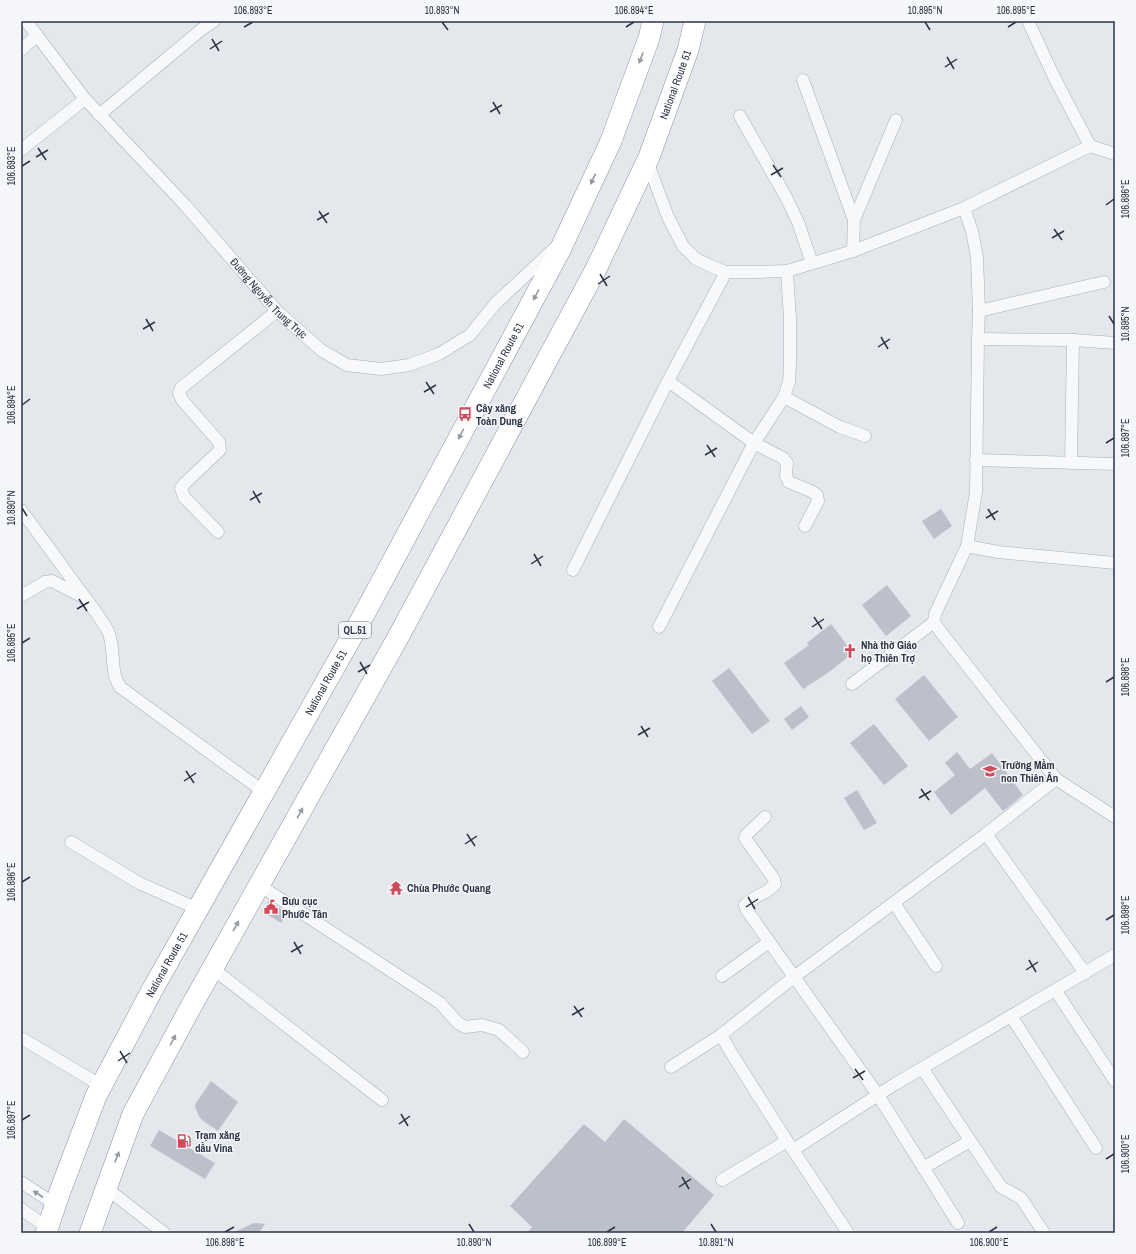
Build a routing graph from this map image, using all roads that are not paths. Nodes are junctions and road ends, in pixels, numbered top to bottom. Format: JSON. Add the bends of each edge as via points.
{"nodes":[{"id":1,"x":26,"y":21,"type":"edge"},
{"id":2,"x":214,"y":21,"type":"edge"},
{"id":3,"x":653,"y":21,"type":"edge"},
{"id":4,"x":695,"y":21,"type":"edge"},
{"id":5,"x":1028,"y":21,"type":"edge"},
{"id":6,"x":199,"y":25,"type":"edge"},
{"id":7,"x":37,"y":35,"type":"junction"},
{"id":8,"x":21,"y":50,"type":"edge"},
{"id":9,"x":803,"y":80,"type":"dead end"},
{"id":10,"x":85,"y":99,"type":"junction"},
{"id":11,"x":100,"y":115,"type":"junction"},
{"id":12,"x":740,"y":116,"type":"dead end"},
{"id":13,"x":896,"y":120,"type":"dead end"},
{"id":14,"x":1090,"y":146,"type":"junction"},
{"id":15,"x":21,"y":150,"type":"edge"},
{"id":16,"x":1115,"y":154,"type":"edge"},
{"id":17,"x":647,"y":161,"type":"junction"},
{"id":18,"x":964,"y":208,"type":"junction"},
{"id":19,"x":854,"y":220,"type":"junction"},
{"id":20,"x":565,"y":240,"type":"junction"},
{"id":21,"x":853,"y":251,"type":"junction"},
{"id":22,"x":812,"y":263,"type":"junction"},
{"id":23,"x":786,"y":271,"type":"junction"},
{"id":24,"x":726,"y":272,"type":"junction"},
{"id":25,"x":1104,"y":282,"type":"dead end"},
{"id":26,"x":277,"y":311,"type":"junction"},
{"id":27,"x":979,"y":311,"type":"junction"},
{"id":28,"x":978,"y":339,"type":"junction"},
{"id":29,"x":1073,"y":340,"type":"junction"},
{"id":30,"x":1115,"y":343,"type":"edge"},
{"id":31,"x":668,"y":381,"type":"junction"},
{"id":32,"x":784,"y":397,"type":"junction"},
{"id":33,"x":865,"y":436,"type":"dead end"},
{"id":34,"x":754,"y":443,"type":"junction"},
{"id":35,"x":976,"y":460,"type":"junction"},
{"id":36,"x":1071,"y":463,"type":"junction"},
{"id":37,"x":1115,"y":464,"type":"edge"},
{"id":38,"x":21,"y":510,"type":"edge"},
{"id":39,"x":804,"y":526,"type":"dead end"},
{"id":40,"x":218,"y":532,"type":"dead end"},
{"id":41,"x":966,"y":546,"type":"junction"},
{"id":42,"x":1115,"y":564,"type":"edge"},
{"id":43,"x":573,"y":570,"type":"dead end"},
{"id":44,"x":21,"y":596,"type":"edge"},
{"id":45,"x":86,"y":599,"type":"junction"},
{"id":46,"x":934,"y":622,"type":"junction"},
{"id":47,"x":659,"y":627,"type":"dead end"},
{"id":48,"x":852,"y":684,"type":"dead end"},
{"id":49,"x":1056,"y":779,"type":"junction"},
{"id":50,"x":264,"y":792,"type":"junction"},
{"id":51,"x":765,"y":817,"type":"dead end"},
{"id":52,"x":1115,"y":817,"type":"edge"},
{"id":53,"x":986,"y":834,"type":"junction"},
{"id":54,"x":70,"y":842,"type":"dead end"},
{"id":55,"x":259,"y":885,"type":"junction"},
{"id":56,"x":894,"y":903,"type":"junction"},
{"id":57,"x":198,"y":909,"type":"junction"},
{"id":58,"x":769,"y":942,"type":"junction"},
{"id":59,"x":1115,"y":955,"type":"edge"},
{"id":60,"x":936,"y":966,"type":"dead end"},
{"id":61,"x":212,"y":968,"type":"junction"},
{"id":62,"x":1085,"y":973,"type":"junction"},
{"id":63,"x":722,"y":976,"type":"dead end"},
{"id":64,"x":794,"y":977,"type":"junction"},
{"id":65,"x":1056,"y":990,"type":"junction"},
{"id":66,"x":1011,"y":1016,"type":"junction"},
{"id":67,"x":721,"y":1035,"type":"junction"},
{"id":68,"x":21,"y":1038,"type":"edge"},
{"id":69,"x":523,"y":1052,"type":"dead end"},
{"id":70,"x":671,"y":1067,"type":"dead end"},
{"id":71,"x":922,"y":1068,"type":"junction"},
{"id":72,"x":1115,"y":1081,"type":"edge"},
{"id":73,"x":102,"y":1086,"type":"junction"},
{"id":74,"x":878,"y":1095,"type":"junction"},
{"id":75,"x":382,"y":1100,"type":"dead end"},
{"id":76,"x":970,"y":1141,"type":"junction"},
{"id":77,"x":790,"y":1146,"type":"junction"},
{"id":78,"x":1096,"y":1148,"type":"dead end"},
{"id":79,"x":924,"y":1168,"type":"junction"},
{"id":80,"x":722,"y":1180,"type":"dead end"},
{"id":81,"x":21,"y":1182,"type":"edge"},
{"id":82,"x":106,"y":1188,"type":"junction"},
{"id":83,"x":56,"y":1205,"type":"junction"},
{"id":84,"x":21,"y":1209,"type":"edge"},
{"id":85,"x":958,"y":1222,"type":"dead end"},
{"id":86,"x":47,"y":1231,"type":"edge"},
{"id":87,"x":90,"y":1233,"type":"edge"},
{"id":88,"x":164,"y":1233,"type":"edge"},
{"id":89,"x":848,"y":1233,"type":"edge"},
{"id":90,"x":1044,"y":1233,"type":"edge"}],
"edges":[{"from":1,"to":7,"type":"street","name":"Đường Nguyễn Trung Trực"},
{"from":2,"to":6,"type":"street"},
{"from":3,"to":20,"type":"highway","name":"National Route 51","number":"QL.51","one_way":true,"via":[[611,141]]},
{"from":4,"to":17,"type":"highway","name":"National Route 51","via":[[688,50]]},
{"from":5,"to":14,"type":"street"},
{"from":6,"to":11,"type":"street"},
{"from":7,"to":8,"type":"street"},
{"from":7,"to":10,"type":"street","name":"Đường Nguyễn Trung Trực"},
{"from":9,"to":19,"type":"street"},
{"from":10,"to":11,"type":"street","name":"Đường Nguyễn Trung Trực"},
{"from":10,"to":15,"type":"street"},
{"from":11,"to":26,"type":"street","name":"Đường Nguyễn Trung Trực","via":[[185,205]]},
{"from":12,"to":22,"type":"street","via":[[786,197],[798,222]]},
{"from":13,"to":19,"type":"street"},
{"from":14,"to":16,"type":"street"},
{"from":14,"to":18,"type":"street"},
{"from":17,"to":24,"type":"street","via":[[668,217],[683,246],[696,259]]},
{"from":55,"to":17,"type":"highway","name":"National Route 51","one_way":true,"via":[[396,641],[593,276]]},
{"from":18,"to":21,"type":"street"},
{"from":18,"to":27,"type":"street","via":[[977,257]]},
{"from":19,"to":21,"type":"street"},
{"from":20,"to":26,"type":"street","name":"Đường Nguyễn Trung Trực","via":[[550,251],[495,304],[470,335],[439,354],[409,365],[381,369],[347,365],[321,350]]},
{"from":20,"to":50,"type":"highway","name":"National Route 51","number":"QL.51","one_way":true,"via":[[361,620]]},
{"from":21,"to":22,"type":"street"},
{"from":22,"to":23,"type":"street"},
{"from":23,"to":24,"type":"street"},
{"from":23,"to":32,"type":"street","via":[[790,364],[789,382]]},
{"from":24,"to":31,"type":"street"},
{"from":25,"to":27,"type":"street"},
{"from":26,"to":40,"type":"street","via":[[181,388],[179,393],[182,400],[219,442],[220,450],[181,488],[184,497]]},
{"from":27,"to":28,"type":"street"},
{"from":28,"to":29,"type":"street"},
{"from":28,"to":35,"type":"street"},
{"from":29,"to":30,"type":"street"},
{"from":29,"to":36,"type":"street"},
{"from":31,"to":34,"type":"street"},
{"from":31,"to":43,"type":"street"},
{"from":32,"to":33,"type":"street","via":[[840,427]]},
{"from":32,"to":34,"type":"street"},
{"from":34,"to":39,"type":"street","via":[[783,458],[787,463],[786,476],[789,482],[817,495],[818,501]]},
{"from":34,"to":47,"type":"street"},
{"from":35,"to":36,"type":"street"},
{"from":35,"to":41,"type":"street","via":[[976,492]]},
{"from":36,"to":37,"type":"street"},
{"from":38,"to":45,"type":"street"},
{"from":41,"to":42,"type":"street","via":[[998,552]]},
{"from":41,"to":46,"type":"street","via":[[935,614]]},
{"from":44,"to":45,"type":"street","via":[[45,582],[52,581]]},
{"from":45,"to":50,"type":"street","via":[[110,637],[114,672],[120,687]]},
{"from":46,"to":48,"type":"street"},
{"from":46,"to":49,"type":"street"},
{"from":49,"to":52,"type":"street"},
{"from":49,"to":53,"type":"street"},
{"from":50,"to":57,"type":"highway","name":"National Route 51","number":"QL.51"},
{"from":51,"to":58,"type":"street","via":[[745,838],[775,884],[745,906]]},
{"from":53,"to":56,"type":"street"},
{"from":53,"to":62,"type":"street"},
{"from":54,"to":57,"type":"street","via":[[140,883]]},
{"from":61,"to":55,"type":"highway","name":"National Route 51","one_way":true},
{"from":55,"to":69,"type":"street","via":[[440,1003],[464,1027],[482,1025],[499,1030]]},
{"from":56,"to":60,"type":"street"},
{"from":56,"to":64,"type":"street"},
{"from":57,"to":73,"type":"highway","name":"National Route 51","number":"QL.51"},
{"from":58,"to":63,"type":"street"},
{"from":58,"to":64,"type":"street"},
{"from":59,"to":62,"type":"street"},
{"from":61,"to":75,"type":"street"},
{"from":82,"to":61,"type":"highway","name":"National Route 51","one_way":true,"via":[[133,1114]]},
{"from":62,"to":65,"type":"street"},
{"from":64,"to":67,"type":"street"},
{"from":64,"to":74,"type":"street"},
{"from":65,"to":66,"type":"street"},
{"from":65,"to":72,"type":"street"},
{"from":66,"to":71,"type":"street"},
{"from":66,"to":78,"type":"street"},
{"from":67,"to":70,"type":"street"},
{"from":67,"to":77,"type":"street"},
{"from":68,"to":73,"type":"street"},
{"from":71,"to":74,"type":"street"},
{"from":71,"to":76,"type":"street"},
{"from":73,"to":83,"type":"highway","name":"National Route 51","number":"QL.51"},
{"from":74,"to":77,"type":"street"},
{"from":74,"to":79,"type":"street"},
{"from":76,"to":79,"type":"street"},
{"from":76,"to":90,"type":"street","via":[[1001,1187],[1021,1198]]},
{"from":77,"to":80,"type":"street"},
{"from":77,"to":89,"type":"street"},
{"from":79,"to":85,"type":"street"},
{"from":83,"to":81,"type":"street","one_way":true},
{"from":82,"to":87,"type":"highway","name":"National Route 51"},
{"from":82,"to":88,"type":"street"},
{"from":83,"to":86,"type":"highway","name":"National Route 51","number":"QL.51"},
{"from":84,"to":86,"type":"street"}]}
